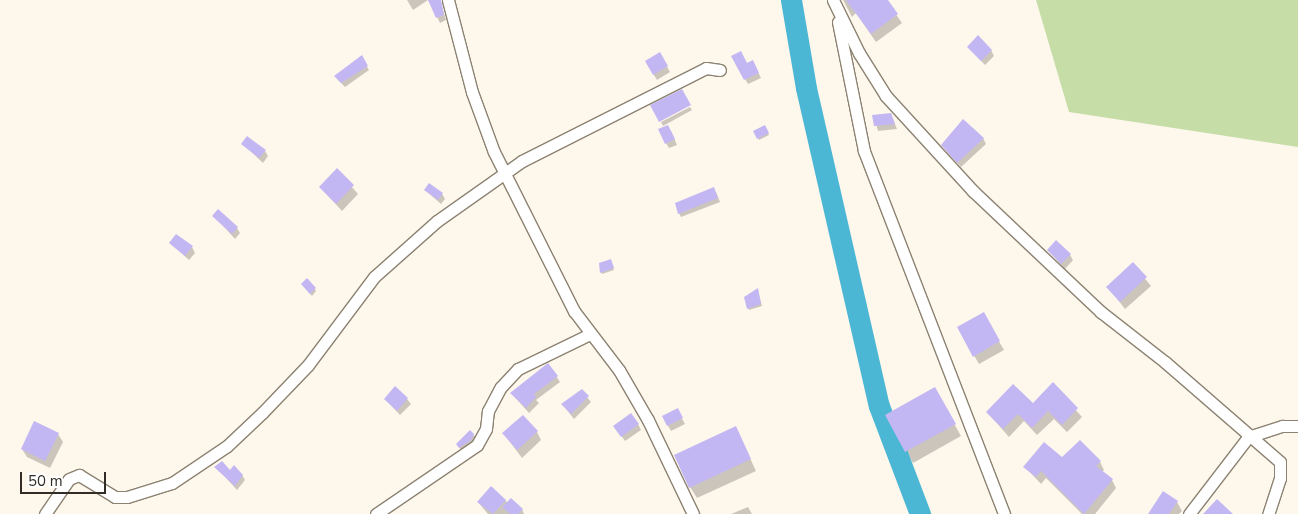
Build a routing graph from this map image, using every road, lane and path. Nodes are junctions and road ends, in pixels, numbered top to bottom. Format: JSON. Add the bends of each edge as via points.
{"nodes":[{"id":1,"x":448,"y":0,"type":"edge"},
{"id":2,"x":834,"y":4,"type":"edge"},
{"id":3,"x":720,"y":70,"type":"dead end"},
{"id":4,"x":504,"y":172,"type":"junction"},
{"id":5,"x":590,"y":334,"type":"junction"},
{"id":6,"x":1298,"y":426,"type":"edge"},
{"id":7,"x":1248,"y":437,"type":"junction"},
{"id":8,"x":45,"y":514,"type":"edge"},
{"id":9,"x":376,"y":514,"type":"edge"},
{"id":10,"x":693,"y":514,"type":"edge"},
{"id":11,"x":1004,"y":514,"type":"edge"},
{"id":12,"x":1189,"y":514,"type":"edge"},
{"id":13,"x":1268,"y":514,"type":"edge"}],
"edges":[{"from":1,"to":4,"type":"street","via":[[472,92]]},
{"from":2,"to":7,"type":"street","via":[[886,96],[973,191],[1101,312],[1165,362]]},
{"from":2,"to":11,"type":"street","via":[[864,151]]},
{"from":3,"to":4,"type":"street","via":[[706,68],[656,91]]},
{"from":4,"to":5,"type":"street","via":[[574,311]]},
{"from":4,"to":8,"type":"street","via":[[437,221],[374,277],[308,366],[227,446],[172,483],[127,497],[115,497],[101,491],[79,475],[69,478]]},
{"from":5,"to":9,"type":"street","via":[[518,369],[492,403],[486,430],[477,445]]},
{"from":5,"to":10,"type":"street","via":[[619,370],[648,420]]},
{"from":6,"to":7,"type":"street","via":[[1282,426]]},
{"from":7,"to":12,"type":"street"},
{"from":7,"to":13,"type":"street","via":[[1280,462],[1280,478]]}]}
